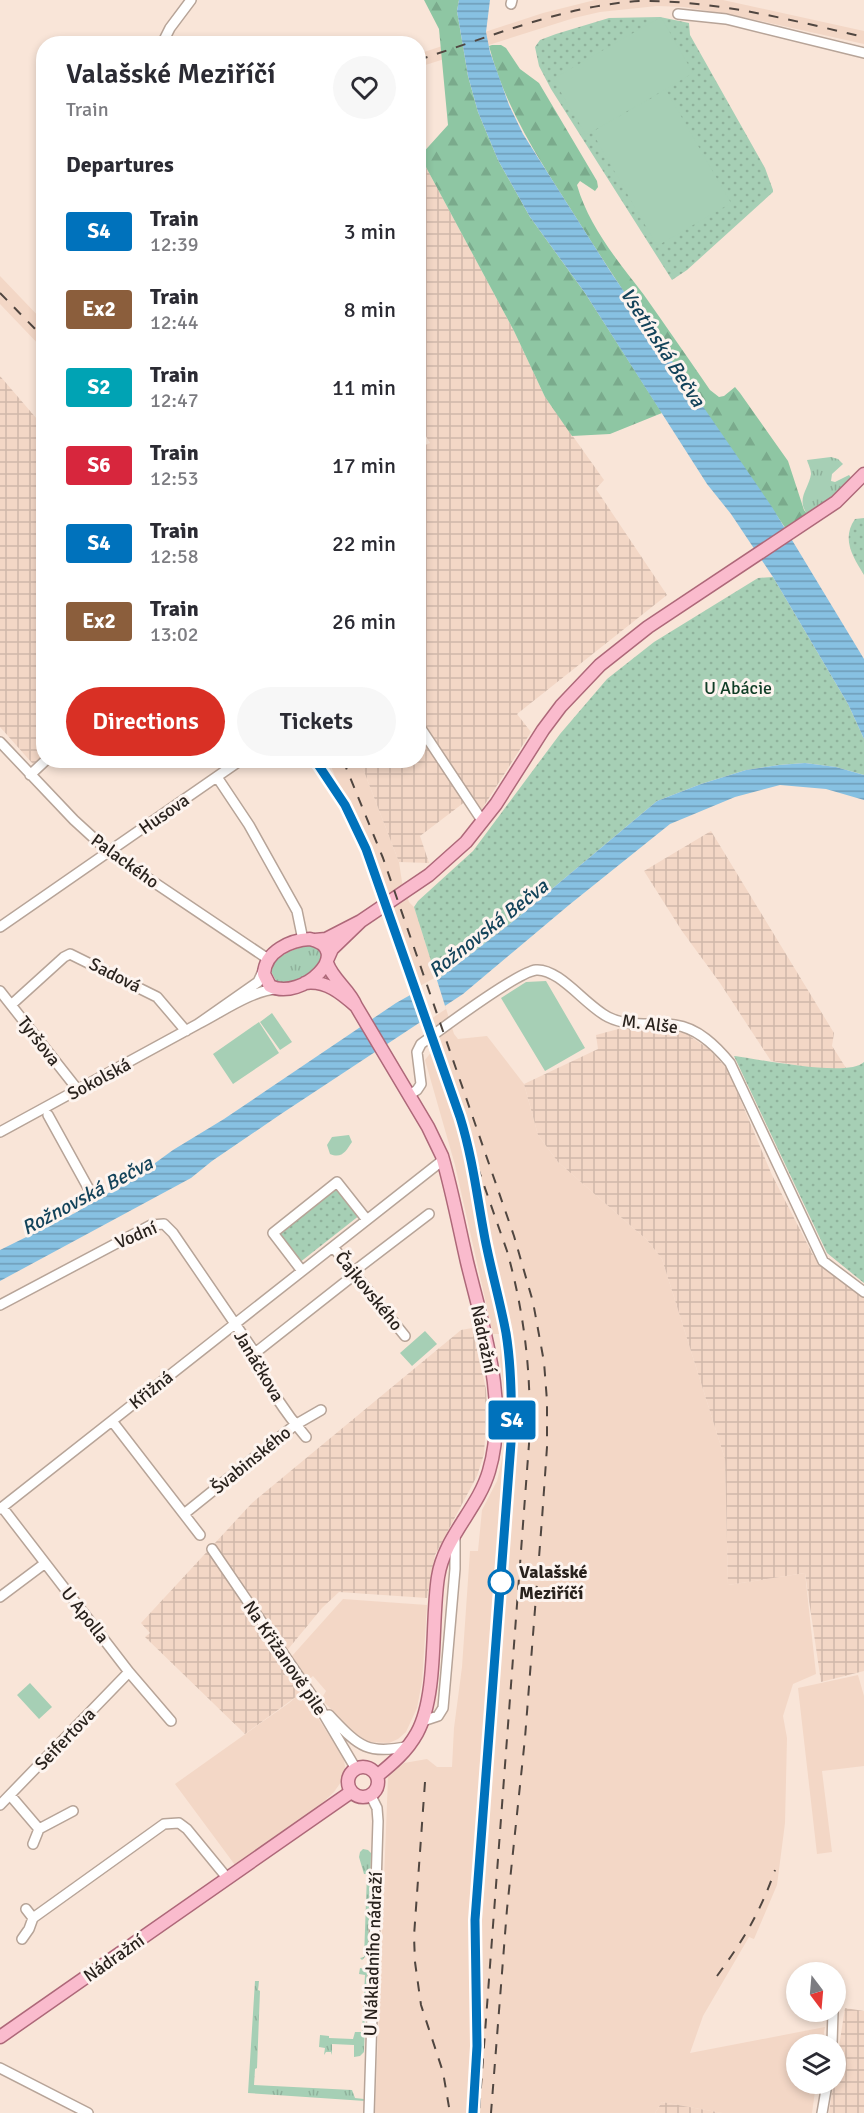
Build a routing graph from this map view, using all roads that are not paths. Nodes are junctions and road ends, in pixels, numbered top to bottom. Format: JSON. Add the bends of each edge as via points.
{"nodes":[{"id":1,"x":191,"y":0,"type":"edge"},
{"id":2,"x":678,"y":14,"type":"dead end"},
{"id":3,"x":166,"y":36,"type":"edge"},
{"id":4,"x":864,"y":53,"type":"edge"},
{"id":5,"x":864,"y":474,"type":"edge"},
{"id":6,"x":426,"y":737,"type":"edge"},
{"id":7,"x":0,"y":742,"type":"edge"},
{"id":8,"x":37,"y":768,"type":"edge"},
{"id":9,"x":230,"y":768,"type":"edge"},
{"id":10,"x":30,"y":775,"type":"junction"},
{"id":11,"x":217,"y":777,"type":"junction"},
{"id":12,"x":483,"y":822,"type":"junction"},
{"id":13,"x":109,"y":852,"type":"junction"},
{"id":14,"x":361,"y":921,"type":"junction"},
{"id":15,"x":0,"y":927,"type":"edge"},
{"id":16,"x":309,"y":940,"type":"junction"},
{"id":17,"x":327,"y":961,"type":"junction"},
{"id":18,"x":266,"y":964,"type":"junction"},
{"id":19,"x":304,"y":984,"type":"junction"},
{"id":20,"x":279,"y":989,"type":"junction"},
{"id":21,"x":0,"y":991,"type":"edge"},
{"id":22,"x":11,"y":1005,"type":"junction"},
{"id":23,"x":358,"y":1009,"type":"junction"},
{"id":24,"x":198,"y":1024,"type":"junction"},
{"id":25,"x":186,"y":1031,"type":"junction"},
{"id":26,"x":78,"y":1090,"type":"junction"},
{"id":27,"x":409,"y":1095,"type":"junction"},
{"id":28,"x":48,"y":1115,"type":"dead end"},
{"id":29,"x":0,"y":1132,"type":"edge"},
{"id":30,"x":443,"y":1160,"type":"junction"},
{"id":31,"x":92,"y":1193,"type":"dead end"},
{"id":32,"x":429,"y":1214,"type":"dead end"},
{"id":33,"x":367,"y":1220,"type":"junction"},
{"id":34,"x":333,"y":1246,"type":"junction"},
{"id":35,"x":302,"y":1271,"type":"junction"},
{"id":36,"x":353,"y":1272,"type":"junction"},
{"id":37,"x":864,"y":1292,"type":"edge"},
{"id":38,"x":0,"y":1305,"type":"edge"},
{"id":39,"x":234,"y":1324,"type":"junction"},
{"id":40,"x":405,"y":1336,"type":"dead end"},
{"id":41,"x":255,"y":1353,"type":"junction"},
{"id":42,"x":321,"y":1410,"type":"dead end"},
{"id":43,"x":112,"y":1421,"type":"junction"},
{"id":44,"x":295,"y":1425,"type":"junction"},
{"id":45,"x":306,"y":1437,"type":"dead end"},
{"id":46,"x":1,"y":1508,"type":"edge"},
{"id":47,"x":184,"y":1514,"type":"junction"},
{"id":48,"x":455,"y":1533,"type":"junction"},
{"id":49,"x":201,"y":1535,"type":"dead end"},
{"id":50,"x":212,"y":1549,"type":"dead end"},
{"id":51,"x":44,"y":1564,"type":"junction"},
{"id":52,"x":0,"y":1597,"type":"edge"},
{"id":53,"x":129,"y":1672,"type":"junction"},
{"id":54,"x":317,"y":1703,"type":"junction"},
{"id":55,"x":171,"y":1721,"type":"dead end"},
{"id":56,"x":423,"y":1721,"type":"junction"},
{"id":57,"x":409,"y":1746,"type":"junction"},
{"id":58,"x":356,"y":1769,"type":"junction"},
{"id":59,"x":377,"y":1776,"type":"junction"},
{"id":60,"x":351,"y":1792,"type":"junction"},
{"id":61,"x":10,"y":1795,"type":"junction"},
{"id":62,"x":371,"y":1796,"type":"junction"},
{"id":63,"x":0,"y":1805,"type":"edge"},
{"id":64,"x":73,"y":1811,"type":"dead end"},
{"id":65,"x":39,"y":1829,"type":"junction"},
{"id":66,"x":33,"y":1844,"type":"dead end"},
{"id":67,"x":228,"y":1879,"type":"junction"},
{"id":68,"x":26,"y":1909,"type":"dead end"},
{"id":69,"x":33,"y":1918,"type":"junction"},
{"id":70,"x":22,"y":1940,"type":"dead end"},
{"id":71,"x":0,"y":2037,"type":"edge"},
{"id":72,"x":0,"y":2068,"type":"edge"},
{"id":73,"x":825,"y":2094,"type":"edge"},
{"id":74,"x":88,"y":2113,"type":"edge"},
{"id":75,"x":369,"y":2113,"type":"edge"},
{"id":76,"x":822,"y":2113,"type":"edge"}],
"edges":[{"from":1,"to":3,"type":"street"},
{"from":2,"to":4,"type":"street","via":[[726,19]]},
{"from":5,"to":12,"type":"main road","via":[[806,523],[648,627],[593,672],[543,730]]},
{"from":6,"to":12,"type":"street"},
{"from":7,"to":10,"type":"street","name":"Palackého"},
{"from":8,"to":10,"type":"street"},
{"from":9,"to":11,"type":"street","name":"Husova"},
{"from":10,"to":13,"type":"street","name":"Palackého"},
{"from":11,"to":13,"type":"street","name":"Husova"},
{"from":11,"to":16,"type":"street","via":[[249,825]]},
{"from":12,"to":14,"type":"main road","name":"Sokolská","via":[[456,852]]},
{"from":13,"to":15,"type":"street","name":"Husova"},
{"from":13,"to":18,"type":"street","name":"Palackého"},
{"from":14,"to":16,"type":"main road","name":"Sokolská","via":[[326,939]]},
{"from":14,"to":17,"type":"main road","name":"Sokolská","via":[[332,949]]},
{"from":16,"to":17,"type":"main road","via":[[325,949]]},
{"from":16,"to":18,"type":"main road","name":"Sokolská","via":[[285,946]]},
{"from":17,"to":19,"type":"main road","name":"Sokolská","via":[[321,973]]},
{"from":17,"to":23,"type":"main road","name":"Nádražní","via":[[333,977],[346,988]]},
{"from":18,"to":20,"type":"main road","via":[[268,983]]},
{"from":18,"to":24,"type":"street","name":"Sokolská","via":[[258,982]]},
{"from":19,"to":20,"type":"main road","name":"Sokolská"},
{"from":19,"to":23,"type":"main road","name":"Nádražní","via":[[328,986]]},
{"from":20,"to":24,"type":"street","name":"Sokolská","via":[[255,995]]},
{"from":21,"to":22,"type":"street","name":"Tyršova"},
{"from":22,"to":25,"type":"street","name":"Sadová","via":[[70,954],[157,997]]},
{"from":22,"to":26,"type":"street","name":"Tyršova"},
{"from":23,"to":27,"type":"main road","name":"Nádražní"},
{"from":24,"to":25,"type":"street","name":"Sokolská"},
{"from":25,"to":26,"type":"street","name":"Sokolská"},
{"from":26,"to":29,"type":"street","name":"Sokolská"},
{"from":27,"to":30,"type":"main road","name":"Nádražní"},
{"from":27,"to":37,"type":"street","name":"M. Alše","via":[[422,1084],[417,1052],[421,1044],[528,972],[543,970],[556,976],[587,1003],[615,1020],[684,1027],[717,1047],[730,1064],[823,1261]]},
{"from":28,"to":31,"type":"street"},
{"from":30,"to":33,"type":"street","name":"Křižná"},
{"from":30,"to":48,"type":"main road","name":"Nádražní","via":[[489,1356],[496,1417],[489,1471]]},
{"from":32,"to":36,"type":"street"},
{"from":33,"to":34,"type":"street","name":"Křižná"},
{"from":33,"to":35,"type":"street","via":[[337,1182],[273,1233]]},
{"from":34,"to":35,"type":"street","name":"Křižná"},
{"from":34,"to":36,"type":"street","name":"Čajkovského"},
{"from":35,"to":39,"type":"street","name":"Křižná"},
{"from":36,"to":40,"type":"street","name":"Čajkovského"},
{"from":36,"to":41,"type":"street"},
{"from":38,"to":39,"type":"street","name":"Vodní","via":[[160,1223],[173,1233]]},
{"from":39,"to":41,"type":"street","name":"Janáčkova"},
{"from":39,"to":43,"type":"street","name":"Křižná"},
{"from":41,"to":44,"type":"street","name":"Janáčkova","via":[[258,1367]]},
{"from":42,"to":44,"type":"street","name":"Švabinského"},
{"from":43,"to":46,"type":"street","name":"Křižná"},
{"from":43,"to":47,"type":"street","via":[[121,1439]]},
{"from":44,"to":45,"type":"street","name":"Janáčkova"},
{"from":44,"to":47,"type":"street","name":"Švabinského"},
{"from":46,"to":51,"type":"street","name":"U Apolla"},
{"from":47,"to":49,"type":"street"},
{"from":48,"to":56,"type":"main road","name":"Nádražní","via":[[438,1577]]},
{"from":48,"to":56,"type":"street","via":[[443,1708],[438,1716]]},
{"from":50,"to":54,"type":"street","name":"Na Křižanově pile"},
{"from":51,"to":52,"type":"street"},
{"from":51,"to":53,"type":"street","name":"U Apolla"},
{"from":53,"to":55,"type":"street","name":"U Apolla"},
{"from":53,"to":61,"type":"street","name":"Seifertova"},
{"from":54,"to":57,"type":"street","via":[[368,1748],[385,1751]]},
{"from":54,"to":58,"type":"street","name":"Na Křižanově pile"},
{"from":56,"to":57,"type":"main road","name":"Nádražní"},
{"from":57,"to":59,"type":"main road","name":"Nádražní"},
{"from":58,"to":59,"type":"main road","via":[[368,1768]]},
{"from":58,"to":60,"type":"main road","via":[[348,1781]]},
{"from":59,"to":62,"type":"main road","via":[[377,1788]]},
{"from":60,"to":62,"type":"main road","via":[[360,1798]]},
{"from":60,"to":67,"type":"main road","name":"Nádražní"},
{"from":61,"to":63,"type":"street","name":"Seifertova"},
{"from":61,"to":65,"type":"street"},
{"from":62,"to":75,"type":"street","name":"U Nákladního nádraží","via":[[378,1821]]},
{"from":64,"to":65,"type":"street"},
{"from":65,"to":66,"type":"street"},
{"from":67,"to":69,"type":"street","via":[[187,1829],[172,1822]]},
{"from":67,"to":71,"type":"main road","name":"Nádražní"},
{"from":68,"to":69,"type":"street"},
{"from":69,"to":70,"type":"street"},
{"from":72,"to":74,"type":"street"},
{"from":73,"to":76,"type":"street"}]}
